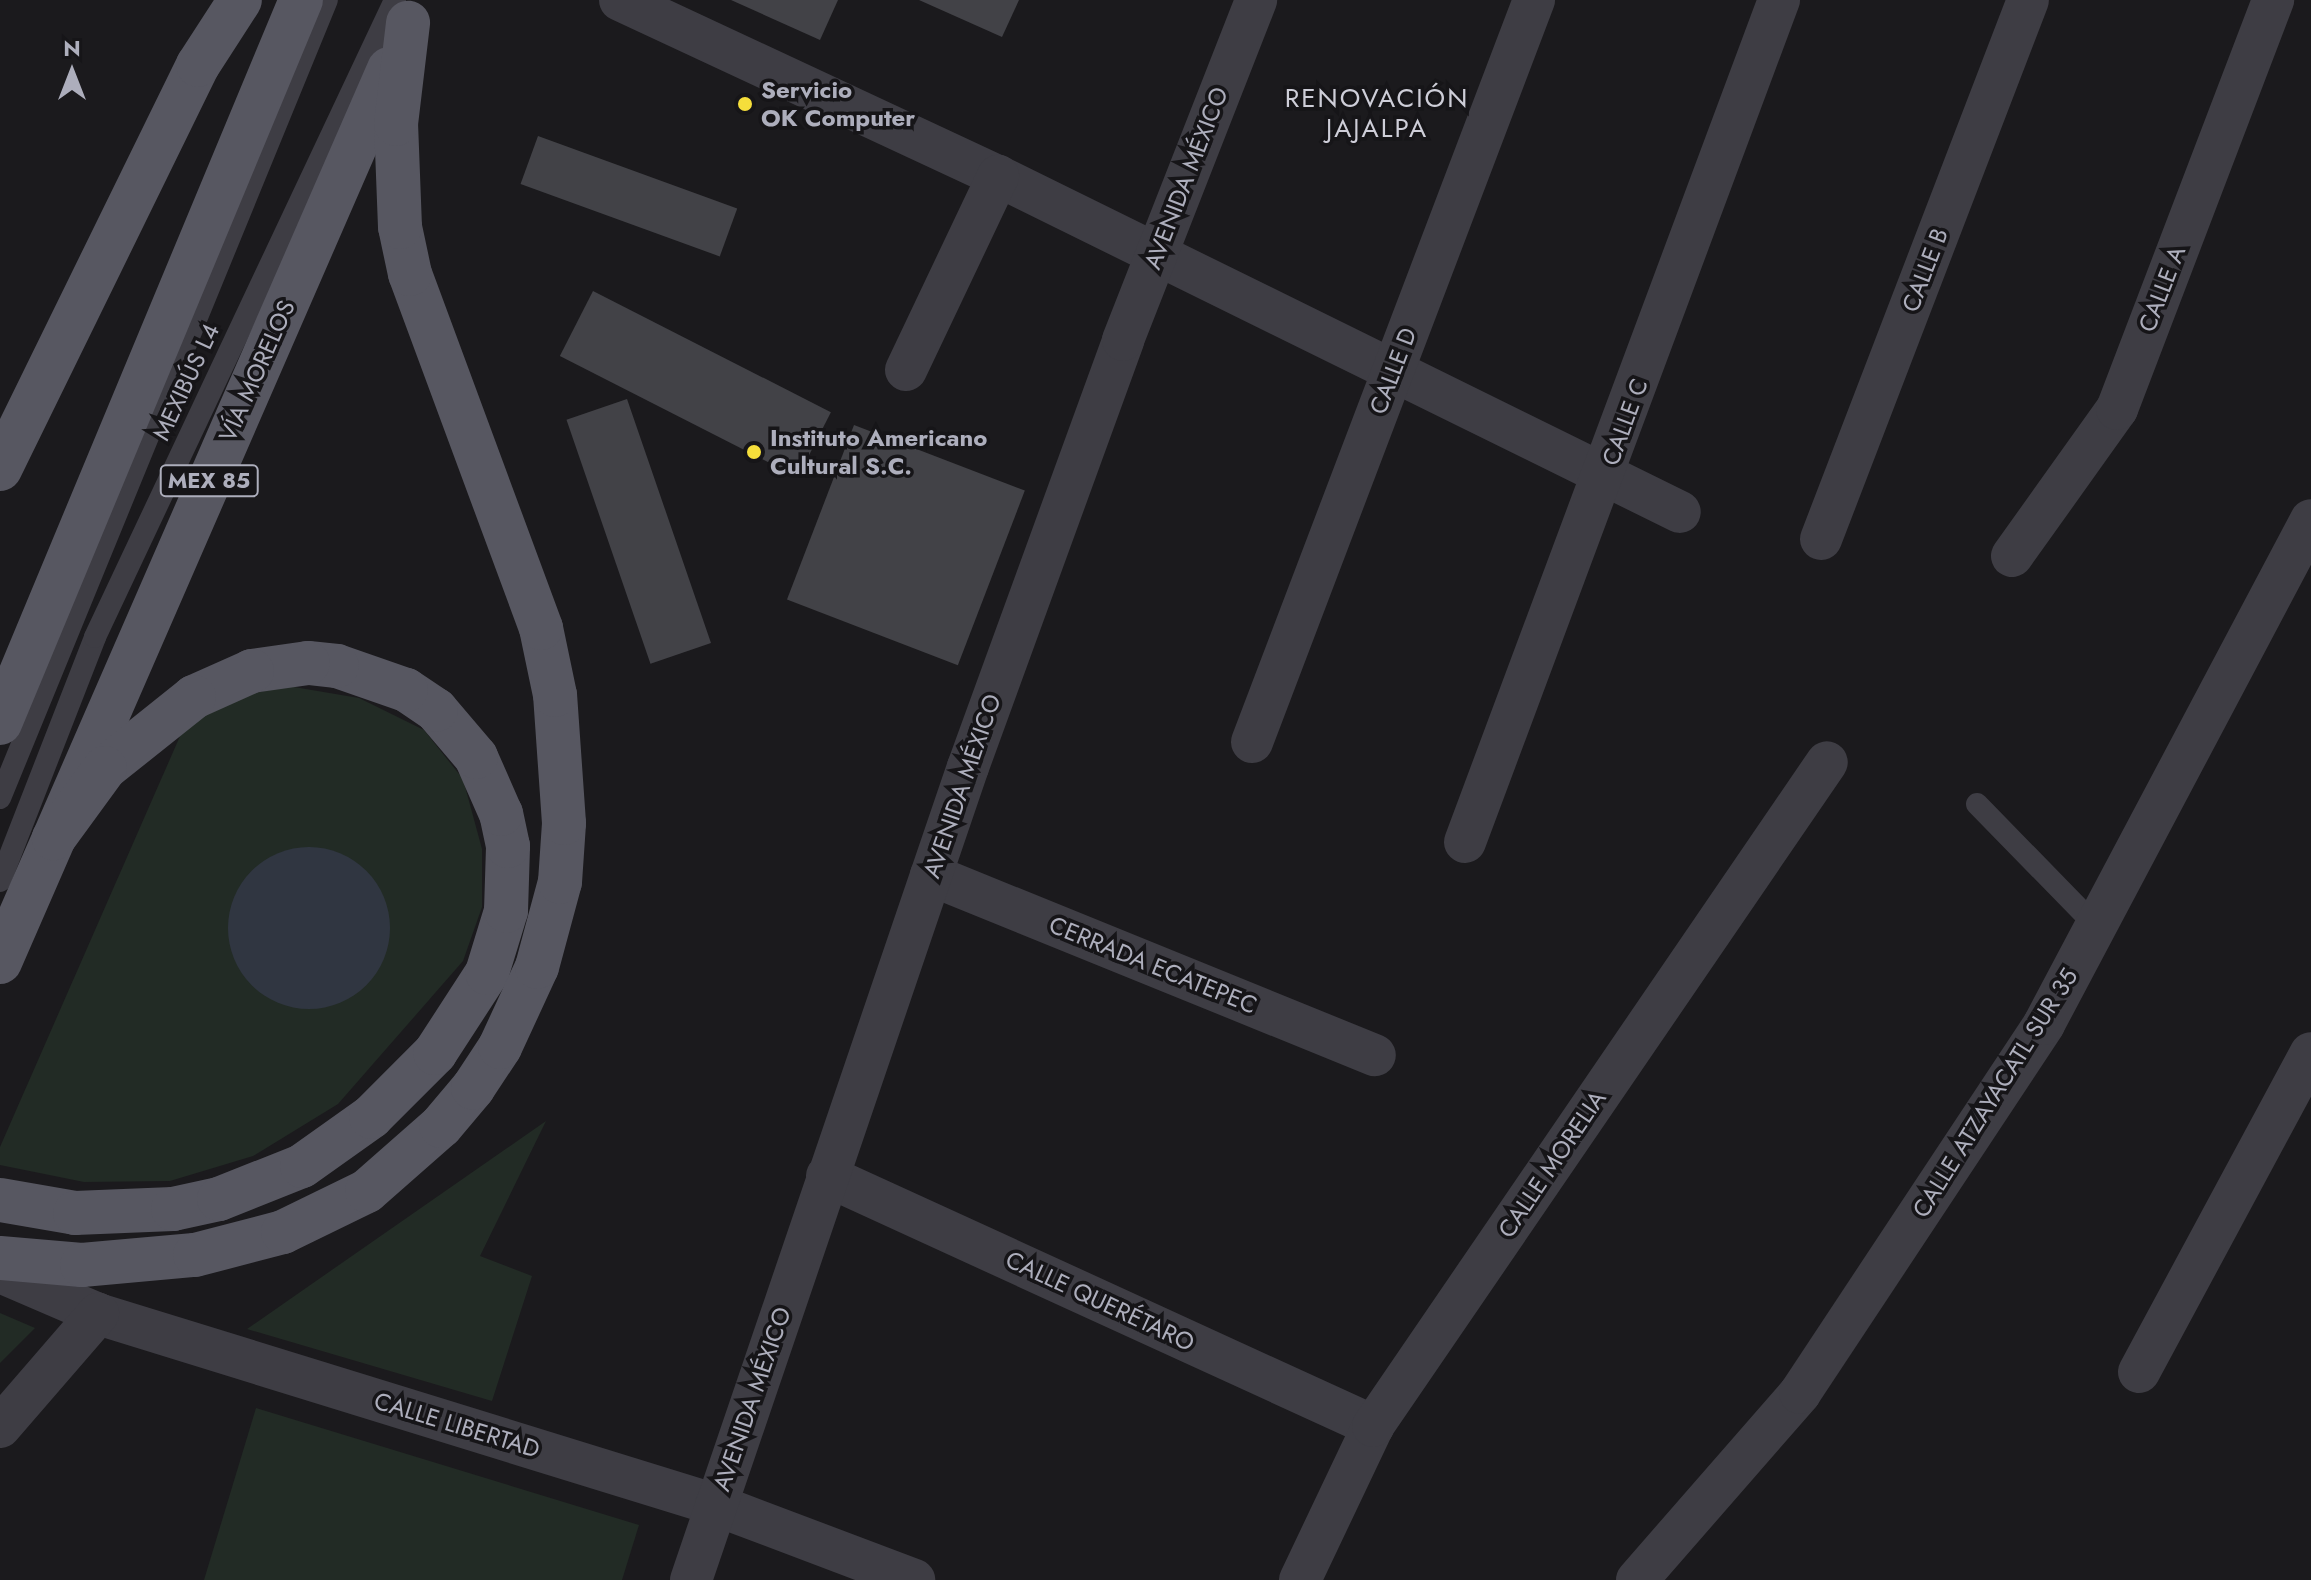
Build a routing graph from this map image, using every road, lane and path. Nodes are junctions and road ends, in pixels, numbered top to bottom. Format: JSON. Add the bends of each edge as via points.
{"nodes":[{"id":1,"x":240,"y":0,"type":"edge"},
{"id":2,"x":301,"y":0,"type":"edge"},
{"id":3,"x":327,"y":0,"type":"edge"},
{"id":4,"x":620,"y":0,"type":"edge"},
{"id":5,"x":1256,"y":0,"type":"edge"},
{"id":6,"x":1534,"y":0,"type":"edge"},
{"id":7,"x":1779,"y":0,"type":"edge"},
{"id":8,"x":2028,"y":0,"type":"edge"},
{"id":9,"x":2273,"y":0,"type":"edge"},
{"id":10,"x":407,"y":8,"type":"edge"},
{"id":11,"x":998,"y":176,"type":"junction"},
{"id":12,"x":1156,"y":254,"type":"junction"},
{"id":13,"x":906,"y":370,"type":"dead end"},
{"id":14,"x":1392,"y":371,"type":"junction"},
{"id":15,"x":0,"y":469,"type":"edge"},
{"id":16,"x":1605,"y":476,"type":"junction"},
{"id":17,"x":1680,"y":512,"type":"dead end"},
{"id":18,"x":2311,"y":520,"type":"edge"},
{"id":19,"x":1821,"y":539,"type":"dead end"},
{"id":20,"x":2012,"y":556,"type":"dead end"},
{"id":21,"x":0,"y":723,"type":"edge"},
{"id":22,"x":1252,"y":742,"type":"dead end"},
{"id":23,"x":1827,"y":762,"type":"dead end"},
{"id":24,"x":0,"y":798,"type":"edge"},
{"id":25,"x":1977,"y":804,"type":"dead end"},
{"id":26,"x":54,"y":838,"type":"junction"},
{"id":27,"x":1465,"y":842,"type":"dead end"},
{"id":28,"x":931,"y":875,"type":"junction"},
{"id":29,"x":0,"y":881,"type":"edge"},
{"id":30,"x":2097,"y":927,"type":"junction"},
{"id":31,"x":0,"y":962,"type":"edge"},
{"id":32,"x":2311,"y":1053,"type":"edge"},
{"id":33,"x":1375,"y":1055,"type":"dead end"},
{"id":34,"x":827,"y":1176,"type":"junction"},
{"id":35,"x":0,"y":1200,"type":"edge"},
{"id":36,"x":0,"y":1258,"type":"edge"},
{"id":37,"x":0,"y":1272,"type":"edge"},
{"id":38,"x":98,"y":1314,"type":"junction"},
{"id":39,"x":2139,"y":1372,"type":"dead end"},
{"id":40,"x":1373,"y":1426,"type":"junction"},
{"id":41,"x":0,"y":1427,"type":"edge"},
{"id":42,"x":716,"y":1505,"type":"junction"},
{"id":43,"x":691,"y":1580,"type":"edge"},
{"id":44,"x":914,"y":1580,"type":"edge"},
{"id":45,"x":1300,"y":1580,"type":"edge"},
{"id":46,"x":1637,"y":1580,"type":"edge"}],
"edges":[{"from":1,"to":15,"type":"main road","via":[[179,101]]},
{"from":2,"to":21,"type":"main road"},
{"from":3,"to":24,"type":"lane","name":"MEXIBÚS L4"},
{"from":4,"to":11,"type":"street"},
{"from":5,"to":12,"type":"street","name":"AVENIDA MÉXICO"},
{"from":6,"to":14,"type":"street","name":"CALLE D"},
{"from":7,"to":16,"type":"street","name":"CALLE C"},
{"from":8,"to":19,"type":"street","name":"CALLE B"},
{"from":9,"to":20,"type":"street","name":"CALLE A","via":[[2117,409]]},
{"from":10,"to":26,"type":"main road","name":"VÍA MORELOS","number":"MEX 85"},
{"from":10,"to":29,"type":"lane","name":"MEXIBÚS L4","via":[[95,637]]},
{"from":10,"to":36,"type":"main road","via":[[396,124],[400,227],[410,274],[541,628],[555,695],[564,823],[560,882],[537,967],[500,1047],[473,1088],[415,1152],[367,1191],[283,1232],[195,1255],[82,1265]]},
{"from":11,"to":12,"type":"street"},
{"from":11,"to":13,"type":"street"},
{"from":12,"to":14,"type":"street"},
{"from":12,"to":28,"type":"street","name":"AVENIDA MÉXICO"},
{"from":14,"to":16,"type":"street"},
{"from":14,"to":22,"type":"street","name":"CALLE D"},
{"from":16,"to":17,"type":"street"},
{"from":16,"to":27,"type":"street","name":"CALLE C"},
{"from":18,"to":30,"type":"street","name":"CALLE ATZAYACATL SUR 35"},
{"from":23,"to":40,"type":"street","name":"CALLE MORELIA"},
{"from":25,"to":30,"type":"lane"},
{"from":26,"to":31,"type":"main road","name":"VÍA MORELOS","number":"MEX 85"},
{"from":26,"to":35,"type":"main road","via":[[105,768],[194,697],[252,671],[308,663],[337,666],[406,690],[436,710],[476,757],[501,814],[508,846],[506,911],[487,973],[435,1053],[371,1117],[302,1166],[249,1190],[173,1209],[75,1213]]},
{"from":28,"to":33,"type":"street","name":"CERRADA ECATEPEC"},
{"from":28,"to":34,"type":"street","name":"AVENIDA MÉXICO"},
{"from":30,"to":46,"type":"street","name":"CALLE ATZAYACATL SUR 35","via":[[2044,1024],[1800,1393]]},
{"from":32,"to":39,"type":"street"},
{"from":34,"to":40,"type":"street","name":"CALLE QUERÉTARO"},
{"from":34,"to":42,"type":"street","name":"AVENIDA MÉXICO"},
{"from":37,"to":38,"type":"street","name":"CALLE LIBERTAD"},
{"from":38,"to":41,"type":"street"},
{"from":38,"to":42,"type":"street","name":"CALLE LIBERTAD"},
{"from":40,"to":45,"type":"street","name":"CALLE MORELIA"},
{"from":42,"to":43,"type":"street","name":"AVENIDA MÉXICO"},
{"from":42,"to":44,"type":"street","name":"CALLE LIBERTAD"}]}
